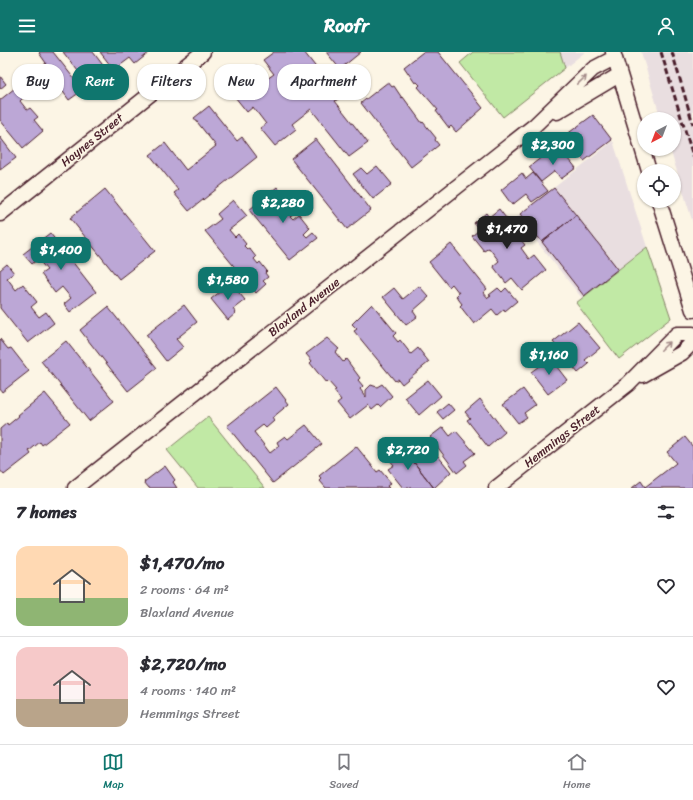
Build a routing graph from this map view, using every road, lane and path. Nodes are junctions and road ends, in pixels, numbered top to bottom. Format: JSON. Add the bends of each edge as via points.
{"nodes":[{"id":1,"x":203,"y":52,"type":"edge"},
{"id":2,"x":614,"y":55,"type":"edge"},
{"id":3,"x":619,"y":75,"type":"junction"},
{"id":4,"x":534,"y":126,"type":"junction"},
{"id":5,"x":647,"y":164,"type":"edge"},
{"id":6,"x":661,"y":208,"type":"edge"},
{"id":7,"x":0,"y":214,"type":"edge"},
{"id":8,"x":693,"y":310,"type":"edge"},
{"id":9,"x":693,"y":334,"type":"edge"},
{"id":10,"x":693,"y":342,"type":"edge"},
{"id":11,"x":628,"y":384,"type":"junction"},
{"id":12,"x":75,"y":488,"type":"edge"},
{"id":13,"x":496,"y":488,"type":"edge"}],
"edges":[{"from":1,"to":7,"type":"street","name":"Haynes Street"},
{"from":2,"to":3,"type":"street"},
{"from":4,"to":2,"type":"street","name":"Blaxland Avenue","one_way":true,"via":[[593,69]]},
{"from":3,"to":4,"type":"street","name":"Blaxland Avenue"},
{"from":3,"to":5,"type":"street"},
{"from":4,"to":12,"type":"street","name":"Blaxland Avenue"},
{"from":6,"to":8,"type":"street"},
{"from":11,"to":9,"type":"street","name":"Hemmings Street","one_way":true,"via":[[677,334]]},
{"from":10,"to":11,"type":"street","name":"Hemmings Street","via":[[682,352]]},
{"from":11,"to":13,"type":"street","name":"Hemmings Street"}]}
